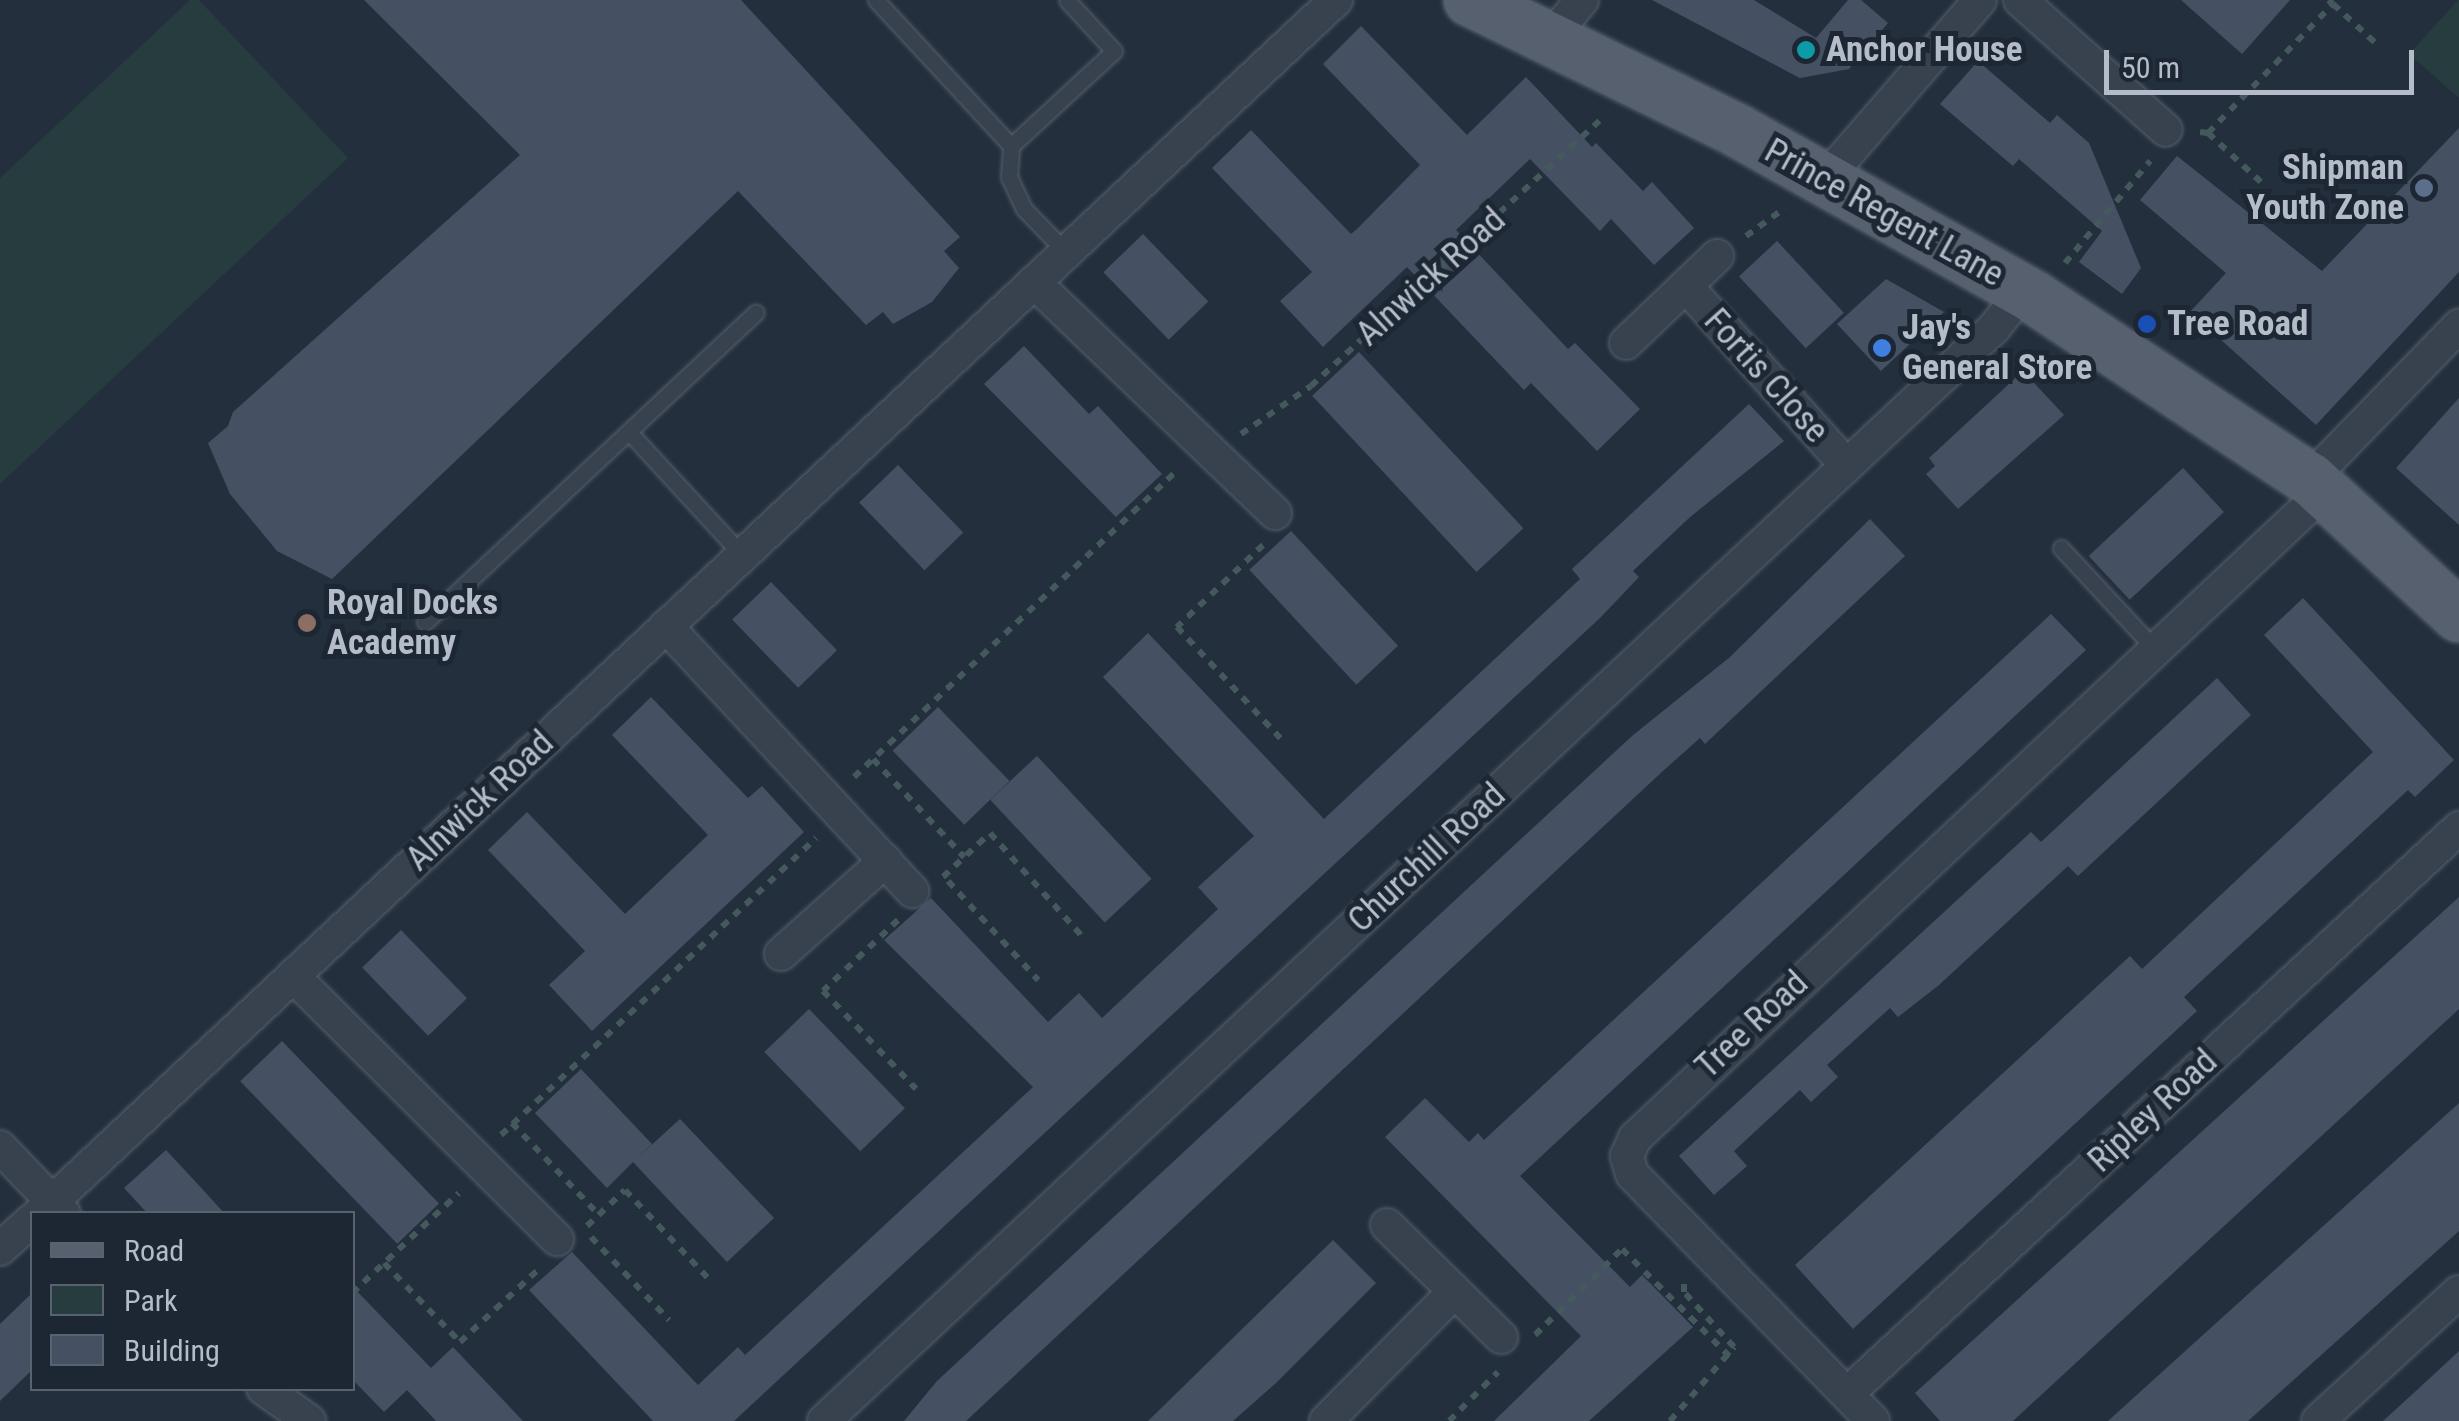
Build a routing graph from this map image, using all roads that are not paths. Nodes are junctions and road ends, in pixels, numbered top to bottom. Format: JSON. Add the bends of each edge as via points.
{"nodes":[{"id":1,"x":876,"y":0,"type":"edge"},
{"id":2,"x":1067,"y":0,"type":"edge"},
{"id":3,"x":1336,"y":0,"type":"edge"},
{"id":4,"x":1470,"y":0,"type":"edge"},
{"id":5,"x":1582,"y":0,"type":"edge"},
{"id":6,"x":1980,"y":0,"type":"edge"},
{"id":7,"x":2020,"y":0,"type":"edge"},
{"id":8,"x":1548,"y":40,"type":"junction"},
{"id":9,"x":2172,"y":139,"type":"road end"},
{"id":10,"x":1011,"y":146,"type":"junction"},
{"id":11,"x":1826,"y":178,"type":"junction"},
{"id":12,"x":1066,"y":252,"type":"junction"},
{"id":13,"x":1717,"y":256,"type":"road end"},
{"id":14,"x":1034,"y":282,"type":"junction"},
{"id":15,"x":1686,"y":286,"type":"junction"},
{"id":16,"x":2029,"y":294,"type":"junction"},
{"id":17,"x":756,"y":312,"type":"dead end"},
{"id":18,"x":2459,"y":326,"type":"edge"},
{"id":19,"x":1626,"y":343,"type":"dead end"},
{"id":20,"x":628,"y":432,"type":"junction"},
{"id":21,"x":1846,"y":466,"type":"junction"},
{"id":22,"x":2317,"y":486,"type":"junction"},
{"id":23,"x":1275,"y":513,"type":"road end"},
{"id":24,"x":2061,"y":548,"type":"dead end"},
{"id":25,"x":742,"y":554,"type":"junction"},
{"id":26,"x":2459,"y":616,"type":"edge"},
{"id":27,"x":425,"y":622,"type":"dead end"},
{"id":28,"x":666,"y":626,"type":"junction"},
{"id":29,"x":2155,"y":650,"type":"junction"},
{"id":30,"x":2459,"y":828,"type":"edge"},
{"id":31,"x":885,"y":861,"type":"junction"},
{"id":32,"x":912,"y":890,"type":"dead end"},
{"id":33,"x":781,"y":954,"type":"dead end"},
{"id":34,"x":294,"y":976,"type":"junction"},
{"id":35,"x":0,"y":1147,"type":"edge"},
{"id":36,"x":46,"y":1211,"type":"edge"},
{"id":37,"x":48,"y":1211,"type":"edge"},
{"id":38,"x":1387,"y":1224,"type":"dead end"},
{"id":39,"x":30,"y":1225,"type":"edge"},
{"id":40,"x":570,"y":1234,"type":"road end"},
{"id":41,"x":0,"y":1249,"type":"edge"},
{"id":42,"x":1454,"y":1292,"type":"junction"},
{"id":43,"x":2459,"y":1292,"type":"edge"},
{"id":44,"x":1512,"y":1348,"type":"road end"},
{"id":45,"x":267,"y":1391,"type":"edge"},
{"id":46,"x":1847,"y":1394,"type":"junction"},
{"id":47,"x":309,"y":1421,"type":"edge"},
{"id":48,"x":824,"y":1421,"type":"edge"},
{"id":49,"x":1326,"y":1421,"type":"edge"},
{"id":50,"x":1874,"y":1421,"type":"edge"},
{"id":51,"x":2318,"y":1421,"type":"edge"}],
"edges":[{"from":1,"to":10,"type":"lane"},
{"from":2,"to":10,"type":"lane","via":[[1114,51]]},
{"from":3,"to":12,"type":"street","name":"Alnwick Road"},
{"from":4,"to":8,"type":"main road","name":"Prince Regent Lane"},
{"from":5,"to":8,"type":"street"},
{"from":6,"to":11,"type":"street"},
{"from":7,"to":9,"type":"street"},
{"from":8,"to":11,"type":"main road","name":"Prince Regent Lane"},
{"from":10,"to":12,"type":"lane","via":[[1008,177],[1024,209]]},
{"from":11,"to":16,"type":"main road","name":"Prince Regent Lane"},
{"from":12,"to":14,"type":"street","name":"Alnwick Road"},
{"from":13,"to":15,"type":"street","name":"Fortis Close"},
{"from":14,"to":23,"type":"street"},
{"from":14,"to":25,"type":"street","name":"Alnwick Road"},
{"from":15,"to":19,"type":"street","name":"Fortis Close"},
{"from":15,"to":21,"type":"street","name":"Fortis Close"},
{"from":16,"to":21,"type":"street","name":"Churchill Road"},
{"from":16,"to":22,"type":"main road","name":"Prince Regent Lane"},
{"from":17,"to":20,"type":"lane"},
{"from":18,"to":22,"type":"street","name":"Tree Road"},
{"from":20,"to":25,"type":"lane"},
{"from":20,"to":27,"type":"lane"},
{"from":21,"to":48,"type":"street","name":"Churchill Road"},
{"from":22,"to":26,"type":"main road","name":"Prince Regent Lane"},
{"from":22,"to":29,"type":"street","name":"Tree Road"},
{"from":24,"to":29,"type":"lane"},
{"from":25,"to":28,"type":"street","name":"Alnwick Road"},
{"from":28,"to":31,"type":"street"},
{"from":28,"to":34,"type":"street","name":"Alnwick Road"},
{"from":29,"to":46,"type":"street","name":"Tree Road","via":[[1644,1126],[1626,1156],[1632,1174]]},
{"from":30,"to":46,"type":"street","name":"Ripley Road"},
{"from":31,"to":32,"type":"street"},
{"from":31,"to":33,"type":"street"},
{"from":34,"to":37,"type":"street","name":"Alnwick Road"},
{"from":34,"to":40,"type":"street","via":[[482,1165]]},
{"from":35,"to":36,"type":"street"},
{"from":38,"to":42,"type":"street"},
{"from":39,"to":41,"type":"street","name":"Alnwick Road"},
{"from":42,"to":44,"type":"street"},
{"from":42,"to":49,"type":"street"},
{"from":43,"to":51,"type":"street"},
{"from":45,"to":47,"type":"street"},
{"from":46,"to":50,"type":"street"}]}
